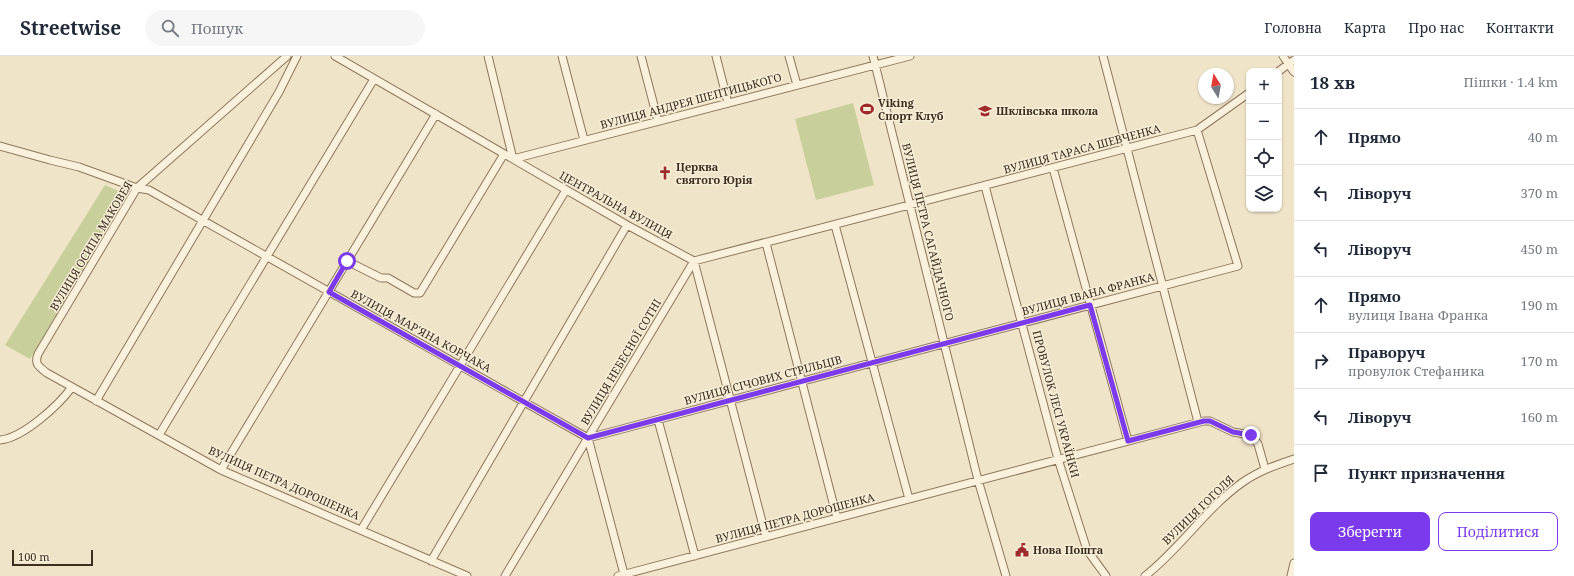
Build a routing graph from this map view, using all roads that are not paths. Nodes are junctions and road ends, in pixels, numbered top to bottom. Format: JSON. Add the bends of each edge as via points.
{"nodes":[{"id":1,"x":287,"y":56,"type":"edge"},
{"id":2,"x":297,"y":56,"type":"edge"},
{"id":3,"x":335,"y":56,"type":"edge"},
{"id":4,"x":488,"y":56,"type":"edge"},
{"id":5,"x":562,"y":56,"type":"edge"},
{"id":6,"x":641,"y":56,"type":"edge"},
{"id":7,"x":716,"y":56,"type":"edge"},
{"id":8,"x":790,"y":56,"type":"edge"},
{"id":9,"x":873,"y":56,"type":"edge"},
{"id":10,"x":910,"y":56,"type":"edge"},
{"id":11,"x":1103,"y":56,"type":"edge"},
{"id":12,"x":1283,"y":56,"type":"edge"},
{"id":13,"x":1291,"y":62,"type":"edge"},
{"id":14,"x":875,"y":65,"type":"junction"},
{"id":15,"x":1282,"y":69,"type":"edge"},
{"id":16,"x":1294,"y":72,"type":"edge"},
{"id":17,"x":374,"y":79,"type":"junction"},
{"id":18,"x":797,"y":85,"type":"junction"},
{"id":19,"x":1246,"y":95,"type":"edge"},
{"id":20,"x":728,"y":103,"type":"junction"},
{"id":21,"x":436,"y":114,"type":"junction"},
{"id":22,"x":658,"y":121,"type":"junction"},
{"id":23,"x":1197,"y":130,"type":"junction"},
{"id":24,"x":584,"y":140,"type":"junction"},
{"id":25,"x":0,"y":146,"type":"edge"},
{"id":26,"x":1127,"y":148,"type":"junction"},
{"id":27,"x":504,"y":154,"type":"junction"},
{"id":28,"x":513,"y":159,"type":"junction"},
{"id":29,"x":1053,"y":168,"type":"junction"},
{"id":30,"x":985,"y":186,"type":"junction"},
{"id":31,"x":137,"y":188,"type":"junction"},
{"id":32,"x":566,"y":190,"type":"junction"},
{"id":33,"x":910,"y":206,"type":"junction"},
{"id":34,"x":203,"y":221,"type":"junction"},
{"id":35,"x":627,"y":225,"type":"junction"},
{"id":36,"x":835,"y":225,"type":"junction"},
{"id":37,"x":766,"y":243,"type":"junction"},
{"id":38,"x":267,"y":257,"type":"junction"},
{"id":39,"x":347,"y":261,"type":"junction"},
{"id":40,"x":694,"y":261,"type":"junction"},
{"id":41,"x":1163,"y":286,"type":"junction"},
{"id":42,"x":329,"y":292,"type":"junction"},
{"id":43,"x":1090,"y":305,"type":"junction"},
{"id":44,"x":1022,"y":323,"type":"junction"},
{"id":45,"x":944,"y":344,"type":"junction"},
{"id":46,"x":36,"y":363,"type":"joint"},
{"id":47,"x":872,"y":363,"type":"junction"},
{"id":48,"x":460,"y":366,"type":"junction"},
{"id":49,"x":802,"y":382,"type":"junction"},
{"id":50,"x":72,"y":387,"type":"junction"},
{"id":51,"x":96,"y":401,"type":"junction"},
{"id":52,"x":730,"y":401,"type":"junction"},
{"id":53,"x":524,"y":402,"type":"junction"},
{"id":54,"x":658,"y":420,"type":"junction"},
{"id":55,"x":1198,"y":422,"type":"junction"},
{"id":56,"x":159,"y":435,"type":"junction"},
{"id":57,"x":588,"y":438,"type":"junction"},
{"id":58,"x":0,"y":440,"type":"edge"},
{"id":59,"x":1128,"y":441,"type":"junction"},
{"id":60,"x":1058,"y":459,"type":"junction"},
{"id":61,"x":1294,"y":459,"type":"edge"},
{"id":62,"x":221,"y":470,"type":"junction"},
{"id":63,"x":1265,"y":470,"type":"junction"},
{"id":64,"x":978,"y":480,"type":"junction"},
{"id":65,"x":909,"y":499,"type":"junction"},
{"id":66,"x":837,"y":518,"type":"junction"},
{"id":67,"x":361,"y":530,"type":"junction"},
{"id":68,"x":766,"y":537,"type":"junction"},
{"id":69,"x":695,"y":556,"type":"junction"},
{"id":70,"x":431,"y":561,"type":"junction"},
{"id":71,"x":1294,"y":563,"type":"edge"},
{"id":72,"x":621,"y":575,"type":"edge"},
{"id":73,"x":467,"y":576,"type":"edge"},
{"id":74,"x":505,"y":576,"type":"edge"},
{"id":75,"x":1006,"y":576,"type":"edge"},
{"id":76,"x":1106,"y":576,"type":"edge"},
{"id":77,"x":1146,"y":576,"type":"edge"},
{"id":78,"x":1291,"y":576,"type":"edge"}],
"edges":[{"from":1,"to":31,"type":"street","name":"ВУЛИЦЯ ОСИПА МАКОВЕЯ"},
{"from":2,"to":34,"type":"street","via":[[279,92]]},
{"from":3,"to":17,"type":"street","name":"ЦЕНТРАЛЬНА ВУЛИЦЯ"},
{"from":4,"to":28,"type":"street"},
{"from":5,"to":24,"type":"street"},
{"from":6,"to":22,"type":"street"},
{"from":7,"to":20,"type":"street"},
{"from":8,"to":18,"type":"street"},
{"from":9,"to":14,"type":"street","name":"ВУЛИЦЯ ПЕТРА САГАЙДАЧНОГО"},
{"from":10,"to":14,"type":"street","name":"ВУЛИЦЯ АНДРЕЯ ШЕПТИЦЬКОГО"},
{"from":11,"to":26,"type":"street"},
{"from":12,"to":13,"type":"street"},
{"from":13,"to":15,"type":"street"},
{"from":13,"to":16,"type":"street"},
{"from":14,"to":18,"type":"street","name":"ВУЛИЦЯ АНДРЕЯ ШЕПТИЦЬКОГО"},
{"from":14,"to":33,"type":"street","name":"ВУЛИЦЯ ПЕТРА САГАЙДАЧНОГО"},
{"from":17,"to":21,"type":"street","name":"ЦЕНТРАЛЬНА ВУЛИЦЯ"},
{"from":17,"to":38,"type":"street"},
{"from":18,"to":20,"type":"street","name":"ВУЛИЦЯ АНДРЕЯ ШЕПТИЦЬКОГО"},
{"from":19,"to":23,"type":"street","name":"ВУЛИЦЯ ТАРАСА ШЕВЧЕНКА"},
{"from":20,"to":22,"type":"street","name":"ВУЛИЦЯ АНДРЕЯ ШЕПТИЦЬКОГО"},
{"from":21,"to":27,"type":"street","name":"ЦЕНТРАЛЬНА ВУЛИЦЯ"},
{"from":21,"to":39,"type":"street"},
{"from":22,"to":24,"type":"street","name":"ВУЛИЦЯ АНДРЕЯ ШЕПТИЦЬКОГО"},
{"from":23,"to":26,"type":"street","name":"ВУЛИЦЯ ТАРАСА ШЕВЧЕНКА"},
{"from":23,"to":41,"type":"street","name":"ВУЛИЦЯ ІВАНА ФРАНКА","via":[[1238,266]]},
{"from":24,"to":28,"type":"street","name":"ВУЛИЦЯ АНДРЕЯ ШЕПТИЦЬКОГО"},
{"from":25,"to":31,"type":"street","name":"ВУЛИЦЯ МАР'ЯНА КОРЧАКА","via":[[79,167]]},
{"from":26,"to":29,"type":"street","name":"ВУЛИЦЯ ТАРАСА ШЕВЧЕНКА"},
{"from":26,"to":41,"type":"street"},
{"from":27,"to":28,"type":"street","name":"ЦЕНТРАЛЬНА ВУЛИЦЯ"},
{"from":27,"to":39,"type":"street","via":[[420,292],[414,293],[388,278],[381,278]]},
{"from":28,"to":32,"type":"street","name":"ЦЕНТРАЛЬНА ВУЛИЦЯ"},
{"from":29,"to":30,"type":"street","name":"ВУЛИЦЯ ТАРАСА ШЕВЧЕНКА"},
{"from":29,"to":43,"type":"street"},
{"from":30,"to":33,"type":"street","name":"ВУЛИЦЯ ТАРАСА ШЕВЧЕНКА"},
{"from":30,"to":44,"type":"street","name":"ПРОВУЛОК ЛЕСІ УКРАЇНКИ"},
{"from":31,"to":34,"type":"street","name":"ВУЛИЦЯ МАР'ЯНА КОРЧАКА","via":[[149,190]]},
{"from":31,"to":46,"type":"street","name":"ВУЛИЦЯ ОСИПА МАКОВЕЯ","via":[[38,354]]},
{"from":32,"to":35,"type":"street","name":"ЦЕНТРАЛЬНА ВУЛИЦЯ"},
{"from":32,"to":48,"type":"street"},
{"from":33,"to":36,"type":"street"},
{"from":33,"to":45,"type":"street","name":"ВУЛИЦЯ ПЕТРА САГАЙДАЧНОГО"},
{"from":34,"to":38,"type":"street","name":"ВУЛИЦЯ МАР'ЯНА КОРЧАКА"},
{"from":34,"to":51,"type":"street"},
{"from":35,"to":40,"type":"street","name":"ЦЕНТРАЛЬНА ВУЛИЦЯ"},
{"from":35,"to":53,"type":"street"},
{"from":36,"to":37,"type":"street"},
{"from":36,"to":47,"type":"street"},
{"from":37,"to":40,"type":"street"},
{"from":37,"to":49,"type":"street"},
{"from":38,"to":42,"type":"street","name":"ВУЛИЦЯ МАР'ЯНА КОРЧАКА"},
{"from":38,"to":56,"type":"street"},
{"from":39,"to":42,"type":"street"},
{"from":40,"to":52,"type":"street"},
{"from":40,"to":57,"type":"street","name":"ВУЛИЦЯ НЕБЕСНОЇ СОТНІ"},
{"from":41,"to":43,"type":"street","name":"ВУЛИЦЯ ІВАНА ФРАНКА"},
{"from":41,"to":55,"type":"street"},
{"from":42,"to":48,"type":"street","name":"ВУЛИЦЯ МАР'ЯНА КОРЧАКА"},
{"from":42,"to":62,"type":"street"},
{"from":43,"to":44,"type":"street","name":"ВУЛИЦЯ ІВАНА ФРАНКА"},
{"from":43,"to":59,"type":"street"},
{"from":44,"to":45,"type":"street","name":"ВУЛИЦЯ ІВАНА ФРАНКА"},
{"from":44,"to":60,"type":"street","name":"ПРОВУЛОК ЛЕСІ УКРАЇНКИ"},
{"from":45,"to":47,"type":"street","name":"ВУЛИЦЯ СІЧОВИХ СТРІЛЬЦІВ"},
{"from":45,"to":64,"type":"street","name":"ВУЛИЦЯ ПЕТРА САГАЙДАЧНОГО"},
{"from":46,"to":50,"type":"street","name":"ВУЛИЦЯ ПЕТРА ДОРОШЕНКА","via":[[47,373]]},
{"from":47,"to":49,"type":"street","name":"ВУЛИЦЯ СІЧОВИХ СТРІЛЬЦІВ"},
{"from":47,"to":65,"type":"street"},
{"from":48,"to":53,"type":"street","name":"ВУЛИЦЯ МАР'ЯНА КОРЧАКА"},
{"from":48,"to":67,"type":"street"},
{"from":49,"to":52,"type":"street","name":"ВУЛИЦЯ СІЧОВИХ СТРІЛЬЦІВ"},
{"from":49,"to":66,"type":"street"},
{"from":50,"to":51,"type":"street","name":"ВУЛИЦЯ ПЕТРА ДОРОШЕНКА"},
{"from":50,"to":58,"type":"street","via":[[51,411],[13,437]]},
{"from":51,"to":56,"type":"street","name":"ВУЛИЦЯ ПЕТРА ДОРОШЕНКА"},
{"from":52,"to":54,"type":"street","name":"ВУЛИЦЯ СІЧОВИХ СТРІЛЬЦІВ"},
{"from":52,"to":68,"type":"street"},
{"from":53,"to":57,"type":"street","name":"ВУЛИЦЯ МАР'ЯНА КОРЧАКА"},
{"from":53,"to":70,"type":"street"},
{"from":54,"to":57,"type":"street","name":"ВУЛИЦЯ СІЧОВИХ СТРІЛЬЦІВ"},
{"from":54,"to":69,"type":"street"},
{"from":55,"to":59,"type":"street","name":"ВУЛИЦЯ ПЕТРА ДОРОШЕНКА"},
{"from":55,"to":63,"type":"street","via":[[1210,421],[1233,432],[1251,435],[1258,444]]},
{"from":56,"to":62,"type":"street","name":"ВУЛИЦЯ ПЕТРА ДОРОШЕНКА"},
{"from":57,"to":72,"type":"street","via":[[601,481]]},
{"from":57,"to":74,"type":"street","name":"ВУЛИЦЯ НЕБЕСНОЇ СОТНІ"},
{"from":59,"to":60,"type":"street","name":"ВУЛИЦЯ ПЕТРА ДОРОШЕНКА"},
{"from":60,"to":64,"type":"street","name":"ВУЛИЦЯ ПЕТРА ДОРОШЕНКА"},
{"from":60,"to":76,"type":"street","name":"ПРОВУЛОК ЛЕСІ УКРАЇНКИ","via":[[1085,545]]},
{"from":61,"to":63,"type":"street","name":"ВУЛИЦЯ ГОГОЛЯ"},
{"from":62,"to":67,"type":"street","name":"ВУЛИЦЯ ПЕТРА ДОРОШЕНКА"},
{"from":63,"to":77,"type":"street","name":"ВУЛИЦЯ ГОГОЛЯ","via":[[1243,482]]},
{"from":64,"to":65,"type":"street","name":"ВУЛИЦЯ ПЕТРА ДОРОШЕНКА"},
{"from":64,"to":75,"type":"street","name":"ВУЛИЦЯ ПЕТРА САГАЙДАЧНОГО"},
{"from":65,"to":66,"type":"street","name":"ВУЛИЦЯ ПЕТРА ДОРОШЕНКА"},
{"from":66,"to":68,"type":"street","name":"ВУЛИЦЯ ПЕТРА ДОРОШЕНКА"},
{"from":67,"to":70,"type":"street","name":"ВУЛИЦЯ ПЕТРА ДОРОШЕНКА"},
{"from":68,"to":69,"type":"street","name":"ВУЛИЦЯ ПЕТРА ДОРОШЕНКА"},
{"from":69,"to":72,"type":"street","name":"ВУЛИЦЯ ПЕТРА ДОРОШЕНКА"},
{"from":70,"to":73,"type":"street","name":"ВУЛИЦЯ ПЕТРА ДОРОШЕНКА"},
{"from":71,"to":78,"type":"street"}]}
